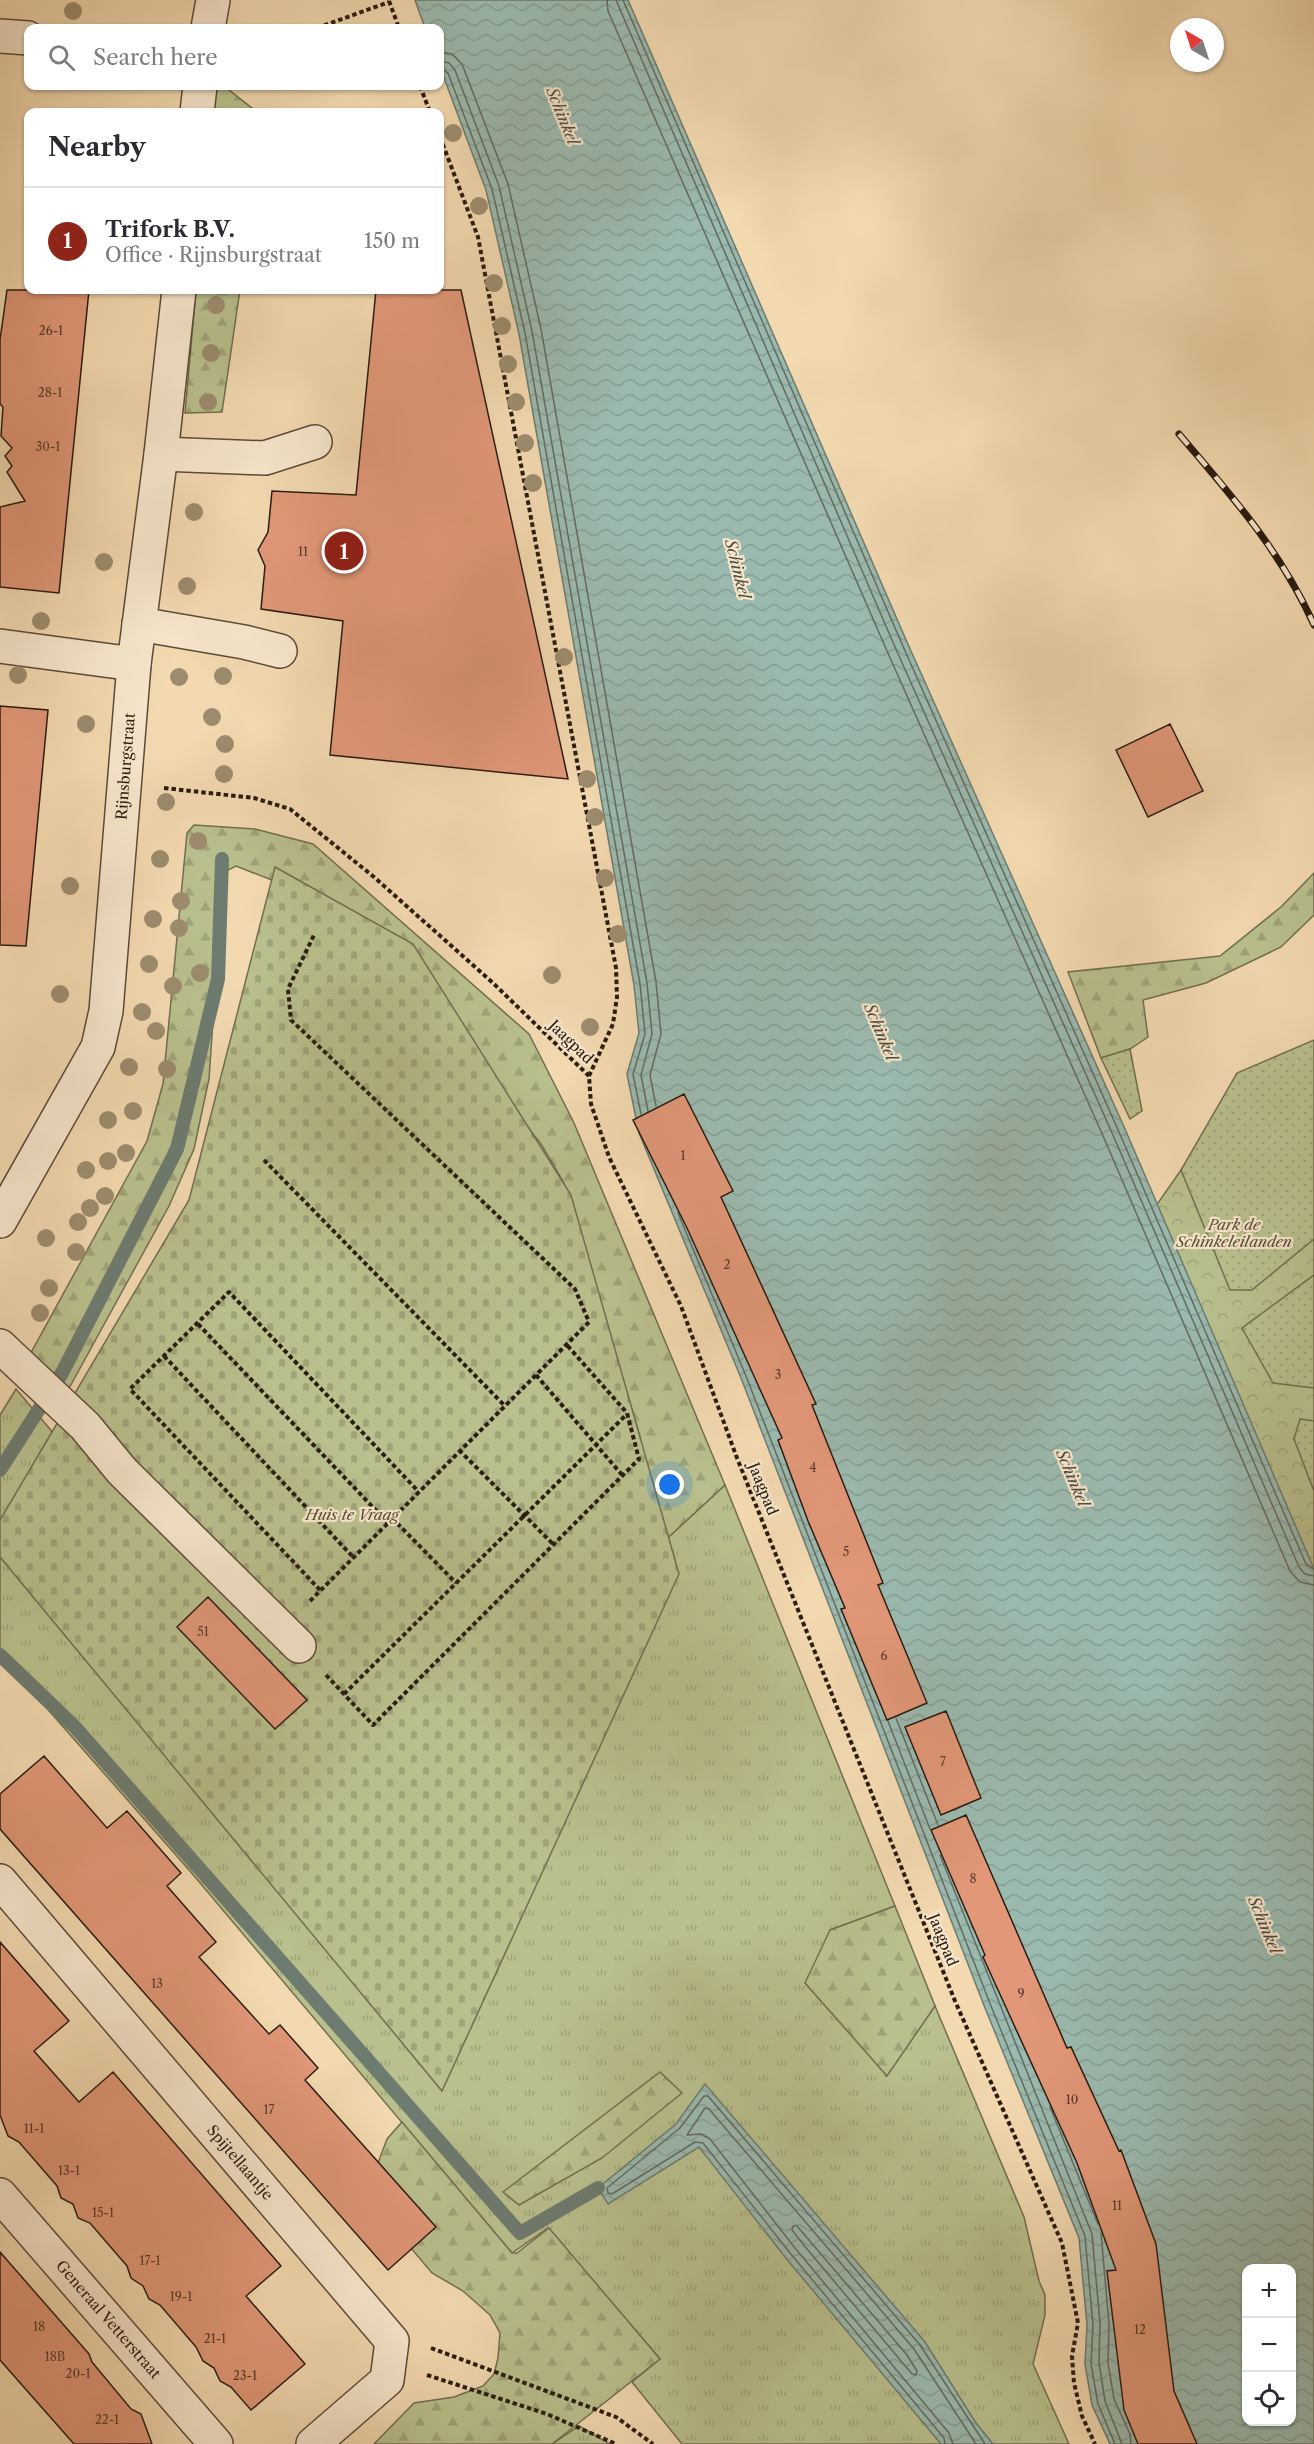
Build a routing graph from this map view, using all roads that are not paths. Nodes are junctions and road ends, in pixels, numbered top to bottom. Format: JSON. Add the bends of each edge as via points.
{"nodes":[{"id":1,"x":213,"y":0,"type":"edge"},
{"id":2,"x":209,"y":24,"type":"edge"},
{"id":3,"x":0,"y":36,"type":"edge"},
{"id":4,"x":24,"y":38,"type":"edge"},
{"id":5,"x":200,"y":90,"type":"edge"},
{"id":6,"x":197,"y":108,"type":"edge"},
{"id":7,"x":178,"y":294,"type":"edge"},
{"id":8,"x":315,"y":442,"type":"dead end"},
{"id":9,"x":161,"y":454,"type":"junction"},
{"id":10,"x":139,"y":624,"type":"junction"},
{"id":11,"x":0,"y":646,"type":"edge"},
{"id":12,"x":280,"y":651,"type":"dead end"},
{"id":13,"x":134,"y":664,"type":"junction"},
{"id":14,"x":0,"y":1221,"type":"edge"},
{"id":15,"x":11,"y":1358,"type":"edge"},
{"id":16,"x":290,"y":1637,"type":"road end"},
{"id":17,"x":0,"y":1881,"type":"edge"},
{"id":18,"x":0,"y":2195,"type":"edge"},
{"id":19,"x":216,"y":2444,"type":"edge"},
{"id":20,"x":313,"y":2444,"type":"edge"}],
"edges":[{"from":1,"to":2,"type":"street"},
{"from":3,"to":4,"type":"street"},
{"from":5,"to":6,"type":"street"},
{"from":7,"to":9,"type":"street","name":"Rijnsburgstraat"},
{"from":8,"to":9,"type":"street","via":[[265,458]]},
{"from":9,"to":10,"type":"street","name":"Rijnsburgstraat"},
{"from":10,"to":12,"type":"street"},
{"from":10,"to":13,"type":"street","name":"Rijnsburgstraat"},
{"from":11,"to":13,"type":"street"},
{"from":13,"to":14,"type":"street","name":"Rijnsburgstraat","via":[[106,1011],[98,1047]]},
{"from":15,"to":16,"type":"street","via":[[85,1425],[122,1471]]},
{"from":17,"to":20,"type":"street","name":"Spijtellaantje","via":[[392,2341],[387,2380]]},
{"from":18,"to":19,"type":"street","name":"Generaal Vetterstraat"}]}
